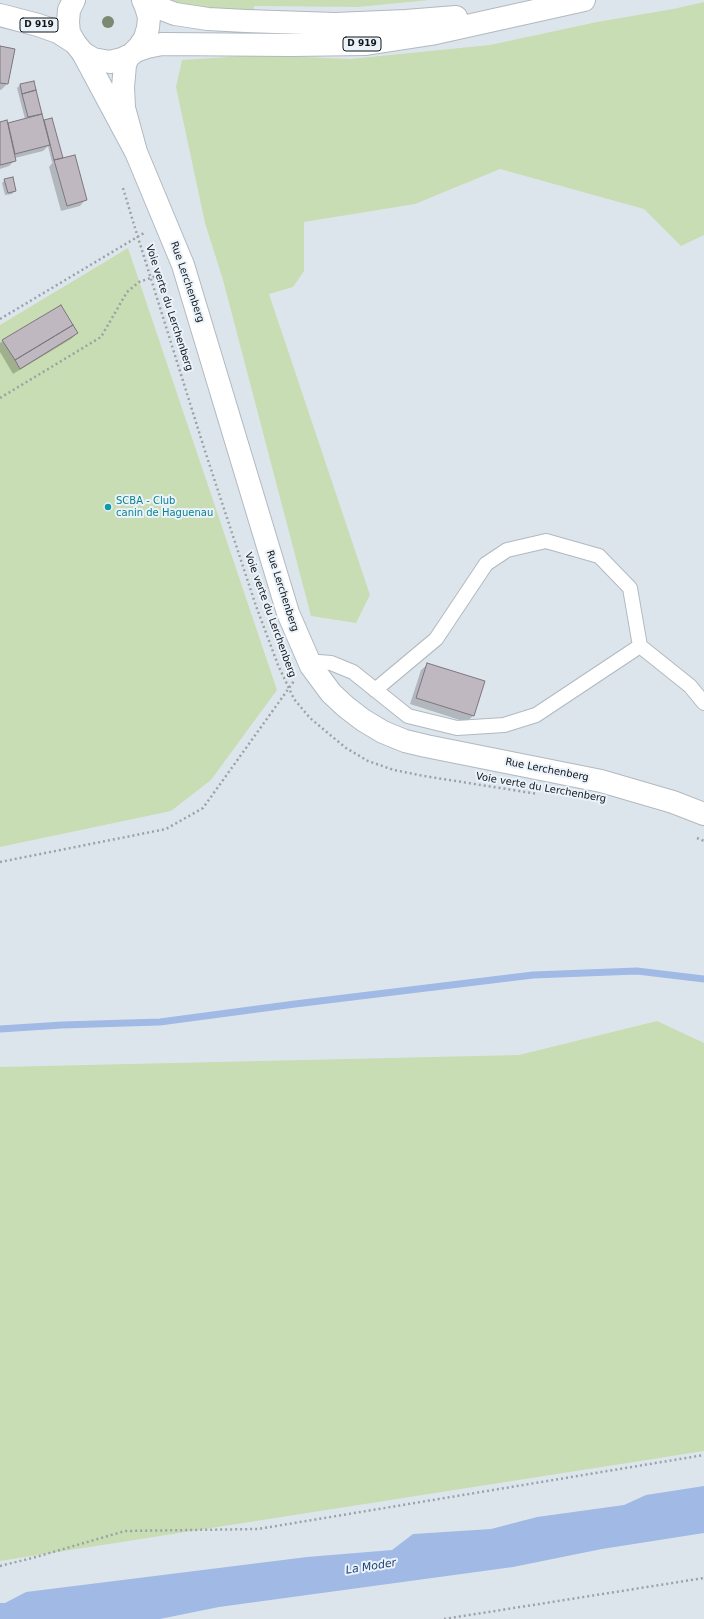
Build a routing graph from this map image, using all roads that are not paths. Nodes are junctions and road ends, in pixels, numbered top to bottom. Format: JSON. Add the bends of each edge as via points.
{"nodes":[{"id":1,"x":74,"y":0,"type":"edge"},
{"id":2,"x":576,"y":0,"type":"edge"},
{"id":3,"x":584,"y":0,"type":"edge"},
{"id":4,"x":144,"y":1,"type":"edge"},
{"id":5,"x":0,"y":15,"type":"edge"},
{"id":6,"x":79,"y":48,"type":"junction"},
{"id":7,"x":132,"y":54,"type":"junction"},
{"id":8,"x":136,"y":152,"type":"junction"},
{"id":9,"x":640,"y":646,"type":"junction"},
{"id":10,"x":311,"y":666,"type":"junction"},
{"id":11,"x":375,"y":690,"type":"junction"},
{"id":12,"x":704,"y":703,"type":"edge"},
{"id":13,"x":704,"y":814,"type":"edge"}],
"edges":[{"from":1,"to":6,"type":"street","name":"Rue Lerchenberg","via":[[69,10],[69,33]]},
{"from":2,"to":4,"type":"street","number":"D 919","via":[[454,17],[334,24],[195,18],[175,14]]},
{"from":3,"to":7,"type":"street","number":"D 919","via":[[471,26],[390,41],[338,45],[162,44]]},
{"from":4,"to":7,"type":"street","name":"Rue Lerchenberg","via":[[148,12],[148,28],[145,38]]},
{"from":5,"to":6,"type":"street","number":"D 919","via":[[58,32]]},
{"from":6,"to":7,"type":"street","via":[[93,59],[105,61],[116,61]]},
{"from":6,"to":8,"type":"street","name":"Rue Lerchenberg"},
{"from":7,"to":8,"type":"street","name":"Rue Lerchenberg","via":[[125,65],[123,87],[124,108]]},
{"from":8,"to":10,"type":"street","name":"Rue Lerchenberg","via":[[183,265],[288,613]]},
{"from":9,"to":11,"type":"lane","via":[[536,715],[504,725],[457,728],[408,716]]},
{"from":9,"to":11,"type":"lane","via":[[630,588],[599,556],[546,541],[507,550],[486,564],[436,639]]},
{"from":9,"to":12,"type":"lane","via":[[690,686]]},
{"from":10,"to":11,"type":"lane","via":[[320,662],[353,672]]},
{"from":10,"to":13,"type":"street","name":"Rue Lerchenberg","via":[[331,693],[346,707],[383,732],[405,741],[601,781]]}]}
